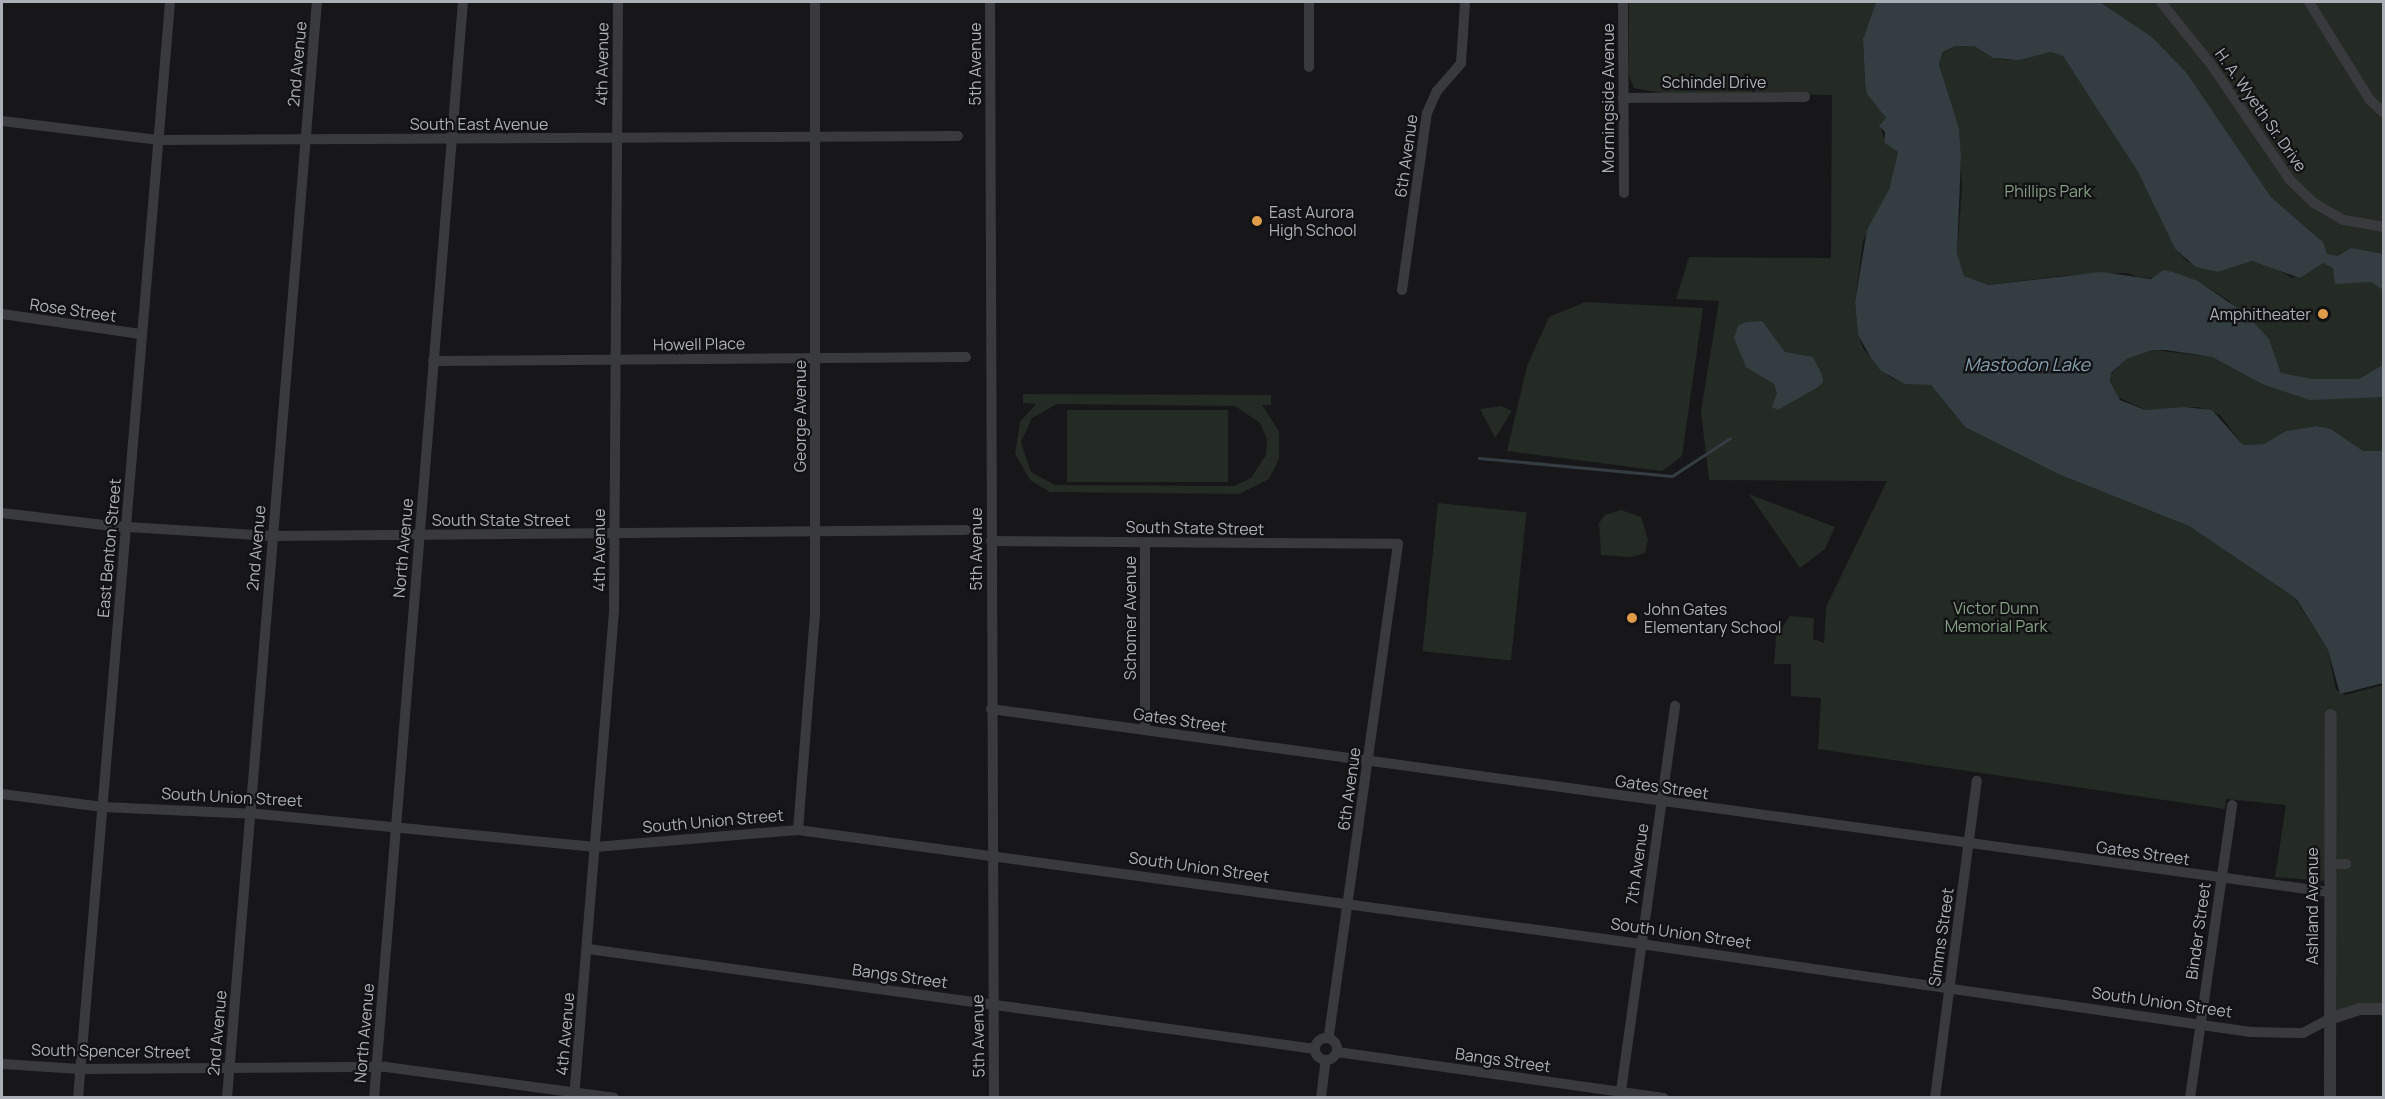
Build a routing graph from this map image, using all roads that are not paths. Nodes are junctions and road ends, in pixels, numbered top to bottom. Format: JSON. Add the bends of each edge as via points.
{"nodes":[{"id":1,"x":170,"y":2,"type":"edge"},
{"id":2,"x":317,"y":2,"type":"edge"},
{"id":3,"x":463,"y":2,"type":"edge"},
{"id":4,"x":618,"y":2,"type":"edge"},
{"id":5,"x":815,"y":2,"type":"edge"},
{"id":6,"x":990,"y":2,"type":"edge"},
{"id":7,"x":1309,"y":2,"type":"edge"},
{"id":8,"x":1465,"y":2,"type":"edge"},
{"id":9,"x":1623,"y":2,"type":"edge"},
{"id":10,"x":2162,"y":2,"type":"edge"},
{"id":11,"x":2309,"y":2,"type":"edge"},
{"id":12,"x":1309,"y":67,"type":"dead end"},
{"id":13,"x":1804,"y":97,"type":"dead end"},
{"id":14,"x":1623,"y":98,"type":"junction"},
{"id":15,"x":2384,"y":113,"type":"edge"},
{"id":16,"x":2,"y":121,"type":"edge"},
{"id":17,"x":814,"y":136,"type":"junction"},
{"id":18,"x":958,"y":136,"type":"dead end"},
{"id":19,"x":616,"y":139,"type":"junction"},
{"id":20,"x":158,"y":140,"type":"junction"},
{"id":21,"x":305,"y":140,"type":"junction"},
{"id":22,"x":450,"y":140,"type":"junction"},
{"id":23,"x":1624,"y":194,"type":"dead end"},
{"id":24,"x":2384,"y":227,"type":"edge"},
{"id":25,"x":1402,"y":290,"type":"dead end"},
{"id":26,"x":2,"y":314,"type":"edge"},
{"id":27,"x":141,"y":334,"type":"junction"},
{"id":28,"x":966,"y":357,"type":"dead end"},
{"id":29,"x":815,"y":358,"type":"junction"},
{"id":30,"x":614,"y":360,"type":"junction"},
{"id":31,"x":433,"y":361,"type":"junction"},
{"id":32,"x":2,"y":513,"type":"edge"},
{"id":33,"x":126,"y":527,"type":"junction"},
{"id":34,"x":966,"y":530,"type":"dead end"},
{"id":35,"x":815,"y":533,"type":"junction"},
{"id":36,"x":614,"y":534,"type":"junction"},
{"id":37,"x":272,"y":536,"type":"junction"},
{"id":38,"x":419,"y":536,"type":"junction"},
{"id":39,"x":991,"y":541,"type":"junction"},
{"id":40,"x":1145,"y":542,"type":"junction"},
{"id":41,"x":1398,"y":544,"type":"joint"},
{"id":42,"x":1675,"y":706,"type":"dead end"},
{"id":43,"x":991,"y":709,"type":"junction"},
{"id":44,"x":2331,"y":715,"type":"dead end"},
{"id":45,"x":1145,"y":729,"type":"junction"},
{"id":46,"x":1368,"y":762,"type":"junction"},
{"id":47,"x":1977,"y":781,"type":"dead end"},
{"id":48,"x":2,"y":794,"type":"edge"},
{"id":49,"x":1662,"y":802,"type":"junction"},
{"id":50,"x":2232,"y":805,"type":"dead end"},
{"id":51,"x":103,"y":807,"type":"junction"},
{"id":52,"x":251,"y":813,"type":"junction"},
{"id":53,"x":396,"y":826,"type":"junction"},
{"id":54,"x":798,"y":830,"type":"junction"},
{"id":55,"x":1969,"y":844,"type":"junction"},
{"id":56,"x":595,"y":847,"type":"junction"},
{"id":57,"x":992,"y":855,"type":"junction"},
{"id":58,"x":2329,"y":864,"type":"junction"},
{"id":59,"x":2346,"y":864,"type":"dead end"},
{"id":60,"x":2221,"y":878,"type":"junction"},
{"id":61,"x":2329,"y":892,"type":"junction"},
{"id":62,"x":1349,"y":903,"type":"junction"},
{"id":63,"x":1641,"y":944,"type":"junction"},
{"id":64,"x":588,"y":949,"type":"junction"},
{"id":65,"x":1950,"y":989,"type":"junction"},
{"id":66,"x":993,"y":1003,"type":"junction"},
{"id":67,"x":2384,"y":1009,"type":"edge"},
{"id":68,"x":2329,"y":1019,"type":"junction"},
{"id":69,"x":2200,"y":1024,"type":"junction"},
{"id":70,"x":1329,"y":1038,"type":"junction"},
{"id":71,"x":1315,"y":1049,"type":"junction"},
{"id":72,"x":1337,"y":1052,"type":"junction"},
{"id":73,"x":1326,"y":1060,"type":"junction"},
{"id":74,"x":2,"y":1064,"type":"edge"},
{"id":75,"x":376,"y":1067,"type":"junction"},
{"id":76,"x":230,"y":1068,"type":"junction"},
{"id":77,"x":80,"y":1069,"type":"junction"},
{"id":78,"x":574,"y":1095,"type":"edge"},
{"id":79,"x":1621,"y":1095,"type":"edge"},
{"id":80,"x":78,"y":1098,"type":"edge"},
{"id":81,"x":227,"y":1098,"type":"edge"},
{"id":82,"x":374,"y":1098,"type":"edge"},
{"id":83,"x":614,"y":1098,"type":"edge"},
{"id":84,"x":994,"y":1098,"type":"edge"},
{"id":85,"x":1321,"y":1098,"type":"edge"},
{"id":86,"x":1664,"y":1098,"type":"edge"},
{"id":87,"x":1935,"y":1098,"type":"edge"},
{"id":88,"x":2190,"y":1098,"type":"edge"},
{"id":89,"x":2330,"y":1098,"type":"edge"}],
"edges":[{"from":1,"to":20,"type":"street","name":"East Benton Street"},
{"from":2,"to":21,"type":"street","name":"2nd Avenue"},
{"from":3,"to":22,"type":"street","name":"North Avenue"},
{"from":4,"to":19,"type":"street","name":"4th Avenue"},
{"from":5,"to":17,"type":"street","name":"George Avenue"},
{"from":6,"to":39,"type":"street","name":"5th Avenue"},
{"from":7,"to":12,"type":"street"},
{"from":8,"to":25,"type":"street","name":"6th Avenue","via":[[1461,63],[1437,92],[1427,114]]},
{"from":9,"to":14,"type":"street","name":"Morningside Avenue"},
{"from":10,"to":24,"type":"street","name":"H. A. Wyeth Sr. Drive","via":[[2210,63],[2290,180],[2314,203],[2344,220]]},
{"from":11,"to":15,"type":"street","via":[[2370,100]]},
{"from":13,"to":14,"type":"street","name":"Schindel Drive"},
{"from":14,"to":23,"type":"street","name":"Morningside Avenue"},
{"from":16,"to":20,"type":"street","name":"South East Avenue"},
{"from":17,"to":18,"type":"street","name":"South East Avenue"},
{"from":17,"to":19,"type":"street","name":"South East Avenue"},
{"from":17,"to":29,"type":"street","name":"George Avenue"},
{"from":19,"to":22,"type":"street","name":"South East Avenue"},
{"from":19,"to":30,"type":"street","name":"4th Avenue"},
{"from":20,"to":21,"type":"street","name":"South East Avenue"},
{"from":20,"to":27,"type":"street","name":"East Benton Street"},
{"from":21,"to":22,"type":"street","name":"South East Avenue"},
{"from":21,"to":37,"type":"street","name":"2nd Avenue"},
{"from":22,"to":31,"type":"street","name":"North Avenue"},
{"from":26,"to":27,"type":"street","name":"Rose Street"},
{"from":27,"to":33,"type":"street","name":"East Benton Street"},
{"from":28,"to":29,"type":"street","name":"Howell Place"},
{"from":29,"to":30,"type":"street","name":"Howell Place"},
{"from":29,"to":35,"type":"street","name":"George Avenue"},
{"from":30,"to":31,"type":"street","name":"Howell Place"},
{"from":30,"to":36,"type":"street","name":"4th Avenue"},
{"from":31,"to":38,"type":"street","name":"North Avenue"},
{"from":32,"to":33,"type":"street","name":"South State Street"},
{"from":33,"to":37,"type":"street","name":"South State Street"},
{"from":33,"to":51,"type":"street","name":"East Benton Street"},
{"from":34,"to":35,"type":"street","name":"South State Street"},
{"from":35,"to":36,"type":"street","name":"South State Street"},
{"from":35,"to":54,"type":"street","name":"George Avenue","via":[[815,616]]},
{"from":36,"to":38,"type":"street","name":"South State Street"},
{"from":36,"to":56,"type":"street","name":"4th Avenue","via":[[614,609]]},
{"from":37,"to":38,"type":"street","name":"South State Street"},
{"from":37,"to":52,"type":"street","name":"2nd Avenue"},
{"from":38,"to":53,"type":"street","name":"North Avenue"},
{"from":39,"to":40,"type":"street","name":"South State Street"},
{"from":39,"to":43,"type":"street","name":"5th Avenue"},
{"from":40,"to":41,"type":"street","name":"South State Street"},
{"from":40,"to":45,"type":"street","name":"Schomer Avenue"},
{"from":41,"to":46,"type":"street","name":"6th Avenue"},
{"from":42,"to":49,"type":"street","name":"7th Avenue"},
{"from":43,"to":45,"type":"street","name":"Gates Street"},
{"from":43,"to":57,"type":"street","name":"5th Avenue"},
{"from":44,"to":58,"type":"street","name":"Ashland Avenue"},
{"from":45,"to":46,"type":"street","name":"Gates Street"},
{"from":46,"to":49,"type":"street","name":"Gates Street"},
{"from":46,"to":62,"type":"street","name":"6th Avenue"},
{"from":47,"to":55,"type":"street","name":"Simms Street"},
{"from":48,"to":51,"type":"street","name":"South Union Street"},
{"from":49,"to":55,"type":"street","name":"Gates Street"},
{"from":49,"to":63,"type":"street","name":"7th Avenue"},
{"from":50,"to":60,"type":"street","name":"Binder Street"},
{"from":51,"to":52,"type":"street","name":"South Union Street"},
{"from":51,"to":77,"type":"street","name":"East Benton Street"},
{"from":52,"to":53,"type":"street","name":"South Union Street"},
{"from":52,"to":76,"type":"street","name":"2nd Avenue"},
{"from":53,"to":56,"type":"street","name":"South Union Street"},
{"from":53,"to":75,"type":"street","name":"North Avenue"},
{"from":54,"to":56,"type":"street","name":"South Union Street"},
{"from":54,"to":57,"type":"street","name":"South Union Street"},
{"from":55,"to":60,"type":"street","name":"Gates Street"},
{"from":55,"to":65,"type":"street","name":"Simms Street"},
{"from":56,"to":64,"type":"street","name":"4th Avenue"},
{"from":57,"to":62,"type":"street","name":"South Union Street"},
{"from":57,"to":66,"type":"street","name":"5th Avenue"},
{"from":58,"to":59,"type":"street"},
{"from":58,"to":61,"type":"street","name":"Ashland Avenue"},
{"from":60,"to":61,"type":"street","name":"Gates Street"},
{"from":60,"to":69,"type":"street","name":"Binder Street"},
{"from":61,"to":68,"type":"street","name":"Ashland Avenue"},
{"from":62,"to":63,"type":"street","name":"South Union Street"},
{"from":62,"to":70,"type":"street","name":"6th Avenue"},
{"from":63,"to":65,"type":"street","name":"South Union Street"},
{"from":63,"to":79,"type":"street","name":"7th Avenue"},
{"from":64,"to":66,"type":"street","name":"Bangs Street"},
{"from":64,"to":78,"type":"street","name":"4th Avenue"},
{"from":65,"to":69,"type":"street","name":"South Union Street"},
{"from":65,"to":87,"type":"street","name":"Simms Street"},
{"from":66,"to":71,"type":"street","name":"Bangs Street"},
{"from":66,"to":84,"type":"street","name":"5th Avenue"},
{"from":67,"to":68,"type":"street","name":"South Union Street","via":[[2361,1009]]},
{"from":68,"to":69,"type":"street","name":"South Union Street","via":[[2303,1033],[2251,1032]]},
{"from":68,"to":89,"type":"street","name":"Ashland Avenue"},
{"from":69,"to":88,"type":"street","name":"Binder Street"},
{"from":70,"to":71,"type":"street","via":[[1318,1041]]},
{"from":70,"to":72,"type":"street"},
{"from":71,"to":73,"type":"street"},
{"from":72,"to":73,"type":"street"},
{"from":72,"to":79,"type":"street","name":"Bangs Street"},
{"from":73,"to":85,"type":"street"},
{"from":74,"to":77,"type":"street","name":"South Spencer Street"},
{"from":75,"to":76,"type":"street","name":"South Spencer Street"},
{"from":75,"to":78,"type":"street","name":"South Spencer Street"},
{"from":75,"to":82,"type":"street","name":"North Avenue"},
{"from":76,"to":77,"type":"street","name":"South Spencer Street"},
{"from":76,"to":81,"type":"street","name":"2nd Avenue"},
{"from":77,"to":80,"type":"street","name":"East Benton Street"},
{"from":78,"to":83,"type":"street","name":"South Spencer Street"},
{"from":79,"to":86,"type":"street","name":"Bangs Street"}]}
